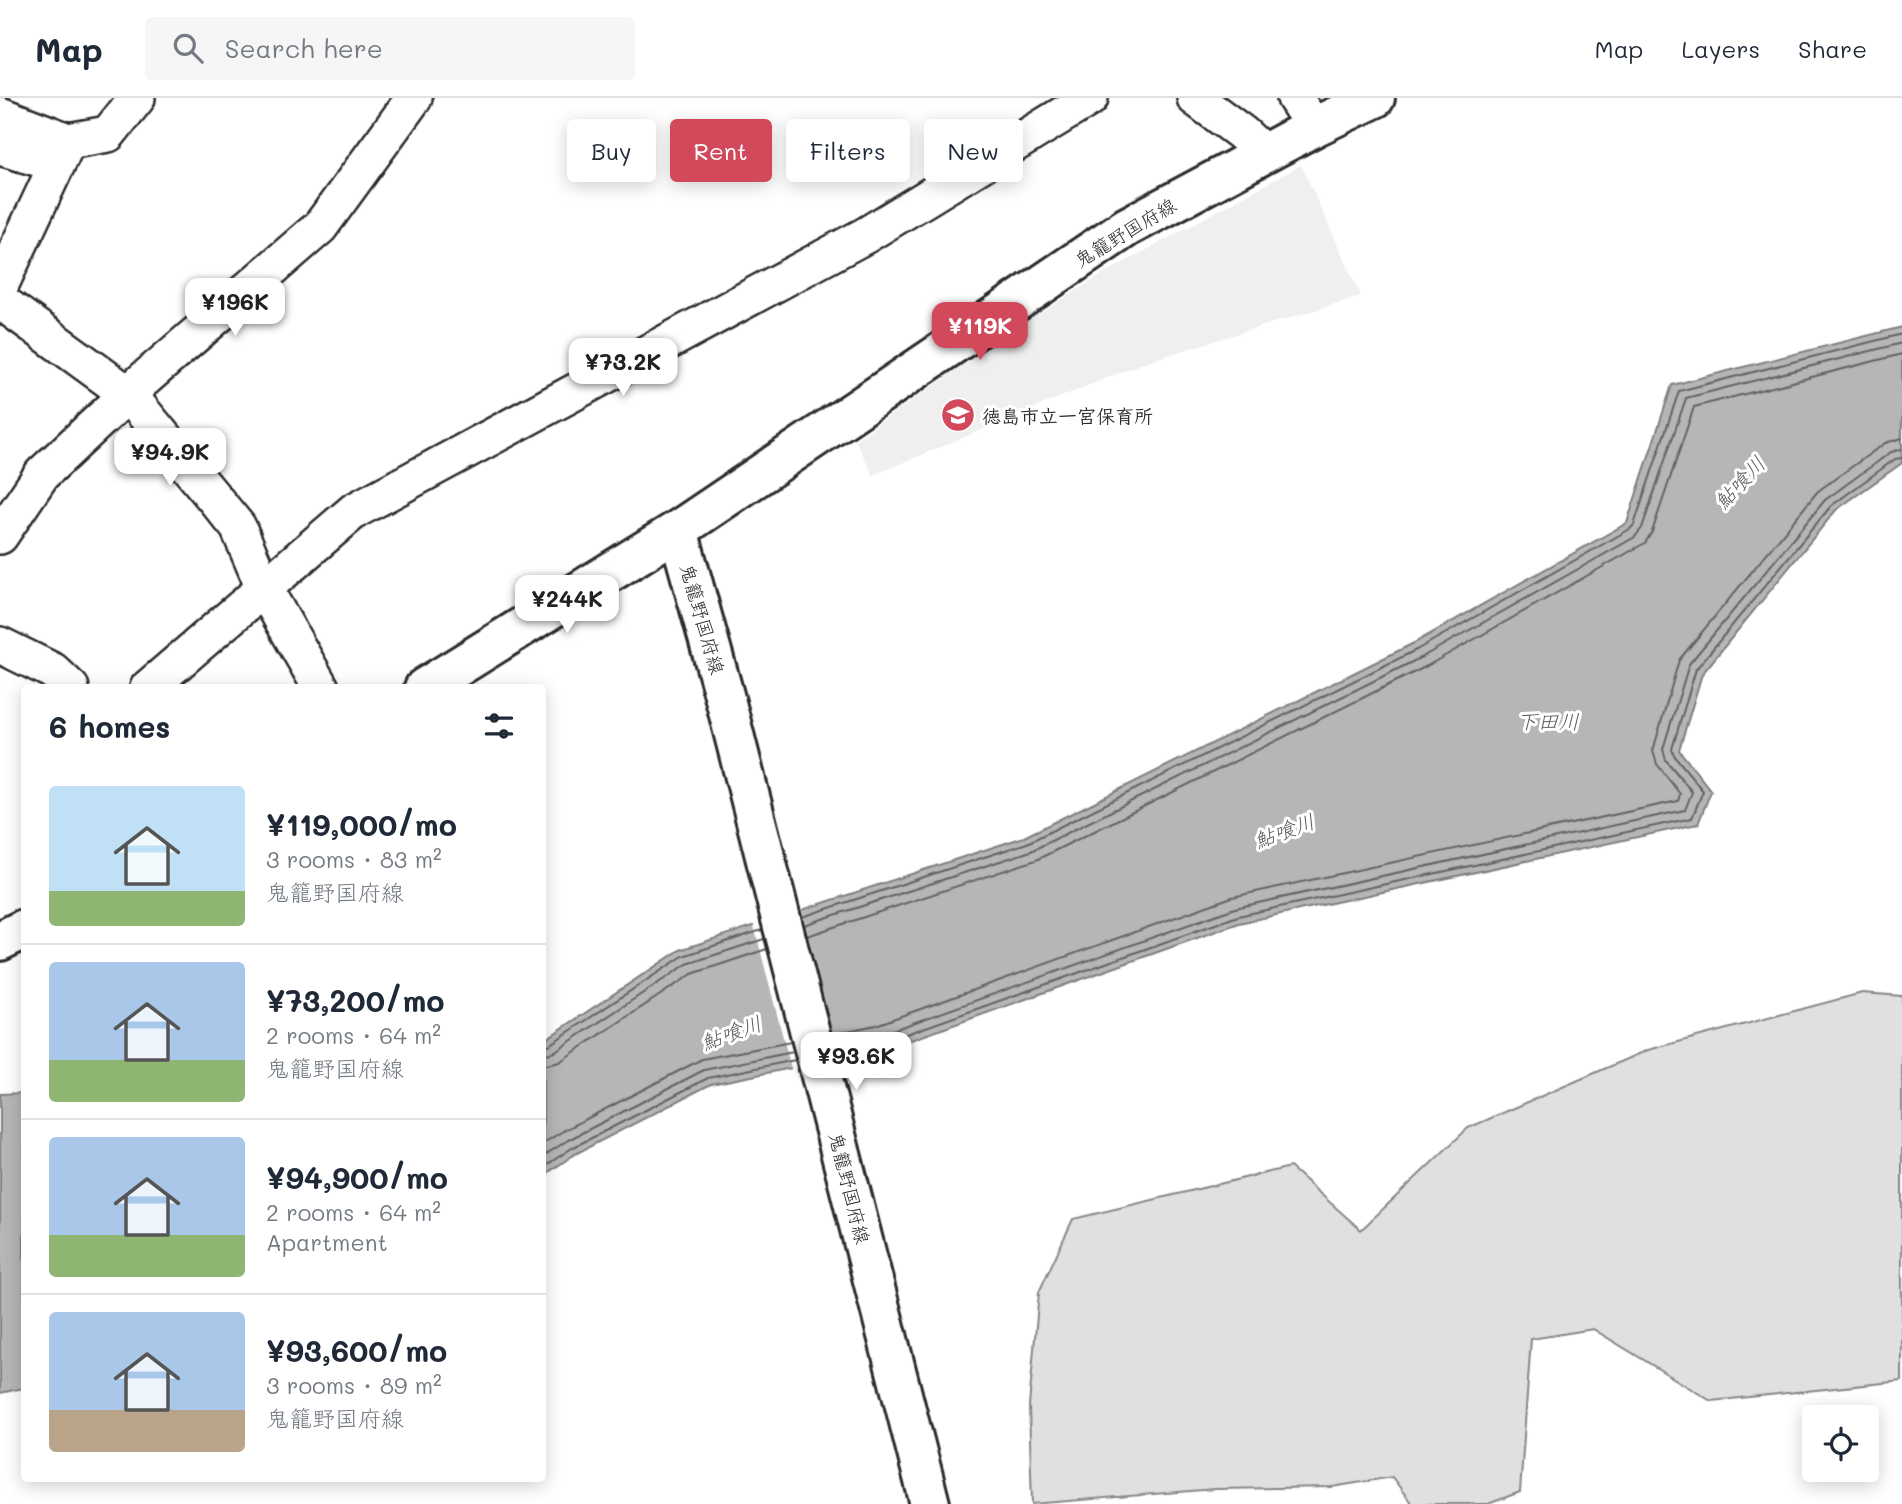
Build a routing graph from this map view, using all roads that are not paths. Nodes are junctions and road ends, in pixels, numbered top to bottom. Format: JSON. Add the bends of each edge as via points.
{"nodes":[{"id":1,"x":136,"y":98,"type":"edge"},
{"id":2,"x":414,"y":98,"type":"edge"},
{"id":3,"x":1090,"y":98,"type":"edge"},
{"id":4,"x":1195,"y":98,"type":"edge"},
{"id":5,"x":1375,"y":98,"type":"edge"},
{"id":6,"x":1305,"y":113,"type":"edge"},
{"id":7,"x":0,"y":115,"type":"edge"},
{"id":8,"x":0,"y":147,"type":"edge"},
{"id":9,"x":63,"y":152,"type":"junction"},
{"id":10,"x":1265,"y":154,"type":"junction"},
{"id":11,"x":0,"y":286,"type":"edge"},
{"id":12,"x":0,"y":301,"type":"edge"},
{"id":13,"x":128,"y":394,"type":"junction"},
{"id":14,"x":678,"y":530,"type":"junction"},
{"id":15,"x":0,"y":536,"type":"edge"},
{"id":16,"x":264,"y":588,"type":"junction"},
{"id":17,"x":0,"y":645,"type":"edge"},
{"id":18,"x":67,"y":684,"type":"edge"},
{"id":19,"x":153,"y":684,"type":"edge"},
{"id":20,"x":319,"y":684,"type":"edge"},
{"id":21,"x":430,"y":684,"type":"edge"},
{"id":22,"x":21,"y":930,"type":"edge"},
{"id":23,"x":0,"y":941,"type":"edge"},
{"id":24,"x":930,"y":1504,"type":"edge"}],
"edges":[{"from":1,"to":9,"type":"street","via":[[108,134]]},
{"from":2,"to":13,"type":"street","via":[[320,227]]},
{"from":3,"to":16,"type":"street","via":[[866,235],[354,511]]},
{"from":4,"to":10,"type":"street"},
{"from":5,"to":6,"type":"main road","name":"鬼籠野国府線"},
{"from":6,"to":10,"type":"main road","name":"鬼籠野国府線"},
{"from":7,"to":9,"type":"street"},
{"from":8,"to":9,"type":"street"},
{"from":9,"to":11,"type":"street"},
{"from":10,"to":14,"type":"main road","name":"鬼籠野国府線","via":[[1127,227]]},
{"from":12,"to":13,"type":"street"},
{"from":13,"to":15,"type":"street","via":[[42,474]]},
{"from":13,"to":16,"type":"street","via":[[238,527]]},
{"from":14,"to":21,"type":"main road"},
{"from":14,"to":24,"type":"main road","name":"鬼籠野国府線"},
{"from":16,"to":19,"type":"street"},
{"from":16,"to":20,"type":"street"},
{"from":17,"to":18,"type":"street","via":[[53,671]]},
{"from":22,"to":23,"type":"main road"}]}
